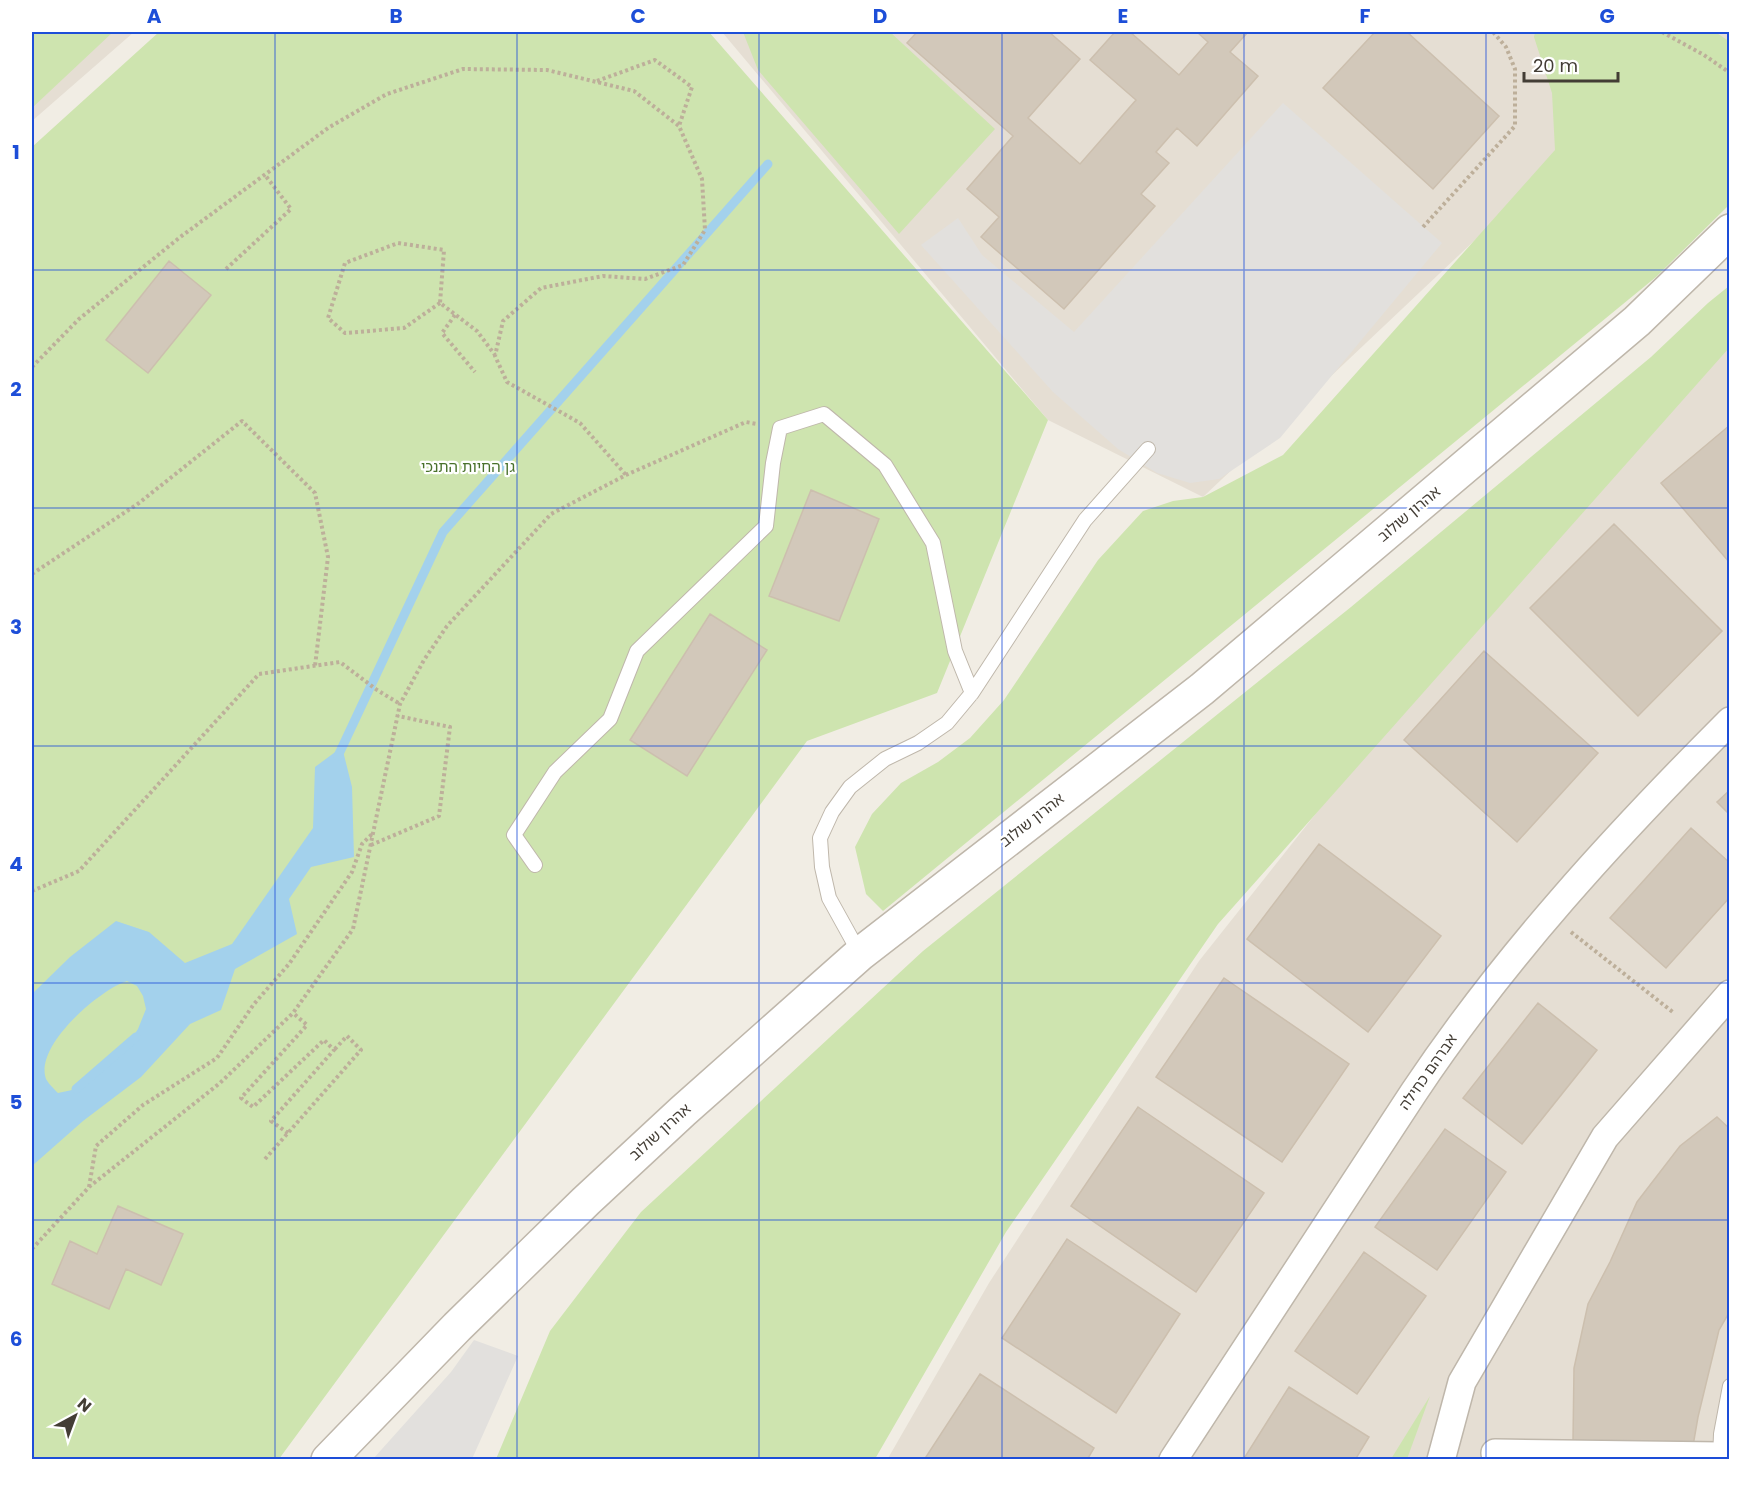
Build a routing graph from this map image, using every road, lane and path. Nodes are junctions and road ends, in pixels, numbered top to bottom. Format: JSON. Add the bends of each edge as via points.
{"nodes":[{"id":1,"x":1493,"y":32,"type":"edge"},
{"id":2,"x":1662,"y":32,"type":"edge"},
{"id":3,"x":1730,"y":73,"type":"edge"},
{"id":4,"x":595,"y":81,"type":"junction"},
{"id":5,"x":679,"y":126,"type":"junction"},
{"id":6,"x":265,"y":175,"type":"junction"},
{"id":7,"x":1423,"y":227,"type":"dead end"},
{"id":8,"x":1730,"y":231,"type":"edge"},
{"id":9,"x":226,"y":269,"type":"dead end"},
{"id":10,"x":440,"y":303,"type":"junction"},
{"id":11,"x":455,"y":315,"type":"junction"},
{"id":12,"x":495,"y":356,"type":"junction"},
{"id":13,"x":32,"y":367,"type":"edge"},
{"id":14,"x":475,"y":372,"type":"dead end"},
{"id":15,"x":780,"y":428,"type":"junction"},
{"id":16,"x":1148,"y":450,"type":"dead end"},
{"id":17,"x":626,"y":475,"type":"junction"},
{"id":18,"x":32,"y":574,"type":"edge"},
{"id":19,"x":315,"y":666,"type":"junction"},
{"id":20,"x":972,"y":693,"type":"junction"},
{"id":21,"x":400,"y":704,"type":"junction"},
{"id":22,"x":398,"y":716,"type":"junction"},
{"id":23,"x":1730,"y":721,"type":"edge"},
{"id":24,"x":373,"y":833,"type":"junction"},
{"id":25,"x":371,"y":845,"type":"junction"},
{"id":26,"x":535,"y":865,"type":"dead end"},
{"id":27,"x":32,"y":891,"type":"edge"},
{"id":28,"x":1550,"y":915,"type":"junction"},
{"id":29,"x":860,"y":954,"type":"junction"},
{"id":30,"x":1730,"y":994,"type":"edge"},
{"id":31,"x":293,"y":1013,"type":"junction"},
{"id":32,"x":1697,"y":1031,"type":"junction"},
{"id":33,"x":334,"y":1050,"type":"junction"},
{"id":34,"x":288,"y":1133,"type":"junction"},
{"id":35,"x":265,"y":1159,"type":"dead end"},
{"id":36,"x":89,"y":1187,"type":"junction"},
{"id":37,"x":32,"y":1249,"type":"edge"},
{"id":38,"x":1730,"y":1386,"type":"edge"},
{"id":39,"x":355,"y":1432,"type":"junction"},
{"id":40,"x":1495,"y":1453,"type":"dead end"},
{"id":41,"x":1720,"y":1458,"type":"edge"},
{"id":42,"x":328,"y":1460,"type":"edge"},
{"id":43,"x":333,"y":1460,"type":"edge"},
{"id":44,"x":1173,"y":1460,"type":"edge"},
{"id":45,"x":1441,"y":1460,"type":"edge"}],
"edges":[{"from":1,"to":7,"type":"path","via":[[1506,47],[1515,69],[1515,126]]},
{"from":2,"to":3,"type":"path"},
{"from":4,"to":5,"type":"path","via":[[634,91]]},
{"from":4,"to":5,"type":"path","via":[[655,60],[692,87]]},
{"from":4,"to":6,"type":"path","via":[[547,70],[463,69],[387,94],[328,128]]},
{"from":5,"to":12,"type":"path","via":[[702,179],[705,230],[683,265],[645,279],[603,276],[541,288],[503,321]]},
{"from":6,"to":9,"type":"path","via":[[291,209]]},
{"from":6,"to":13,"type":"path","via":[[179,238],[80,320]]},
{"from":8,"to":29,"type":"street","name":"אהרון שולוב","via":[[1638,321],[1202,689]]},
{"from":10,"to":10,"type":"path","via":[[404,328],[345,333],[328,318],[345,263],[398,243],[444,250]]},
{"from":10,"to":11,"type":"path"},
{"from":11,"to":12,"type":"path","via":[[477,331]]},
{"from":11,"to":14,"type":"path","via":[[442,333]]},
{"from":12,"to":17,"type":"path","via":[[507,382],[580,423]]},
{"from":15,"to":17,"type":"path","via":[[746,422]]},
{"from":15,"to":20,"type":"lane","via":[[824,414],[885,465],[933,543],[955,651]]},
{"from":15,"to":26,"type":"lane","via":[[766,526],[637,651],[610,719],[555,772],[514,835]]},
{"from":16,"to":20,"type":"lane","via":[[1085,520]]},
{"from":17,"to":21,"type":"path","via":[[551,514],[447,627]]},
{"from":18,"to":19,"type":"path","via":[[139,503],[242,421],[315,494],[328,557]]},
{"from":19,"to":21,"type":"path","via":[[340,662]]},
{"from":19,"to":27,"type":"path","via":[[259,674],[79,871]]},
{"from":20,"to":29,"type":"lane","via":[[947,723],[885,759],[850,787],[820,838],[829,898]]},
{"from":21,"to":22,"type":"path"},
{"from":22,"to":24,"type":"path"},
{"from":22,"to":25,"type":"path","via":[[450,727],[439,816]]},
{"from":23,"to":28,"type":"street","name":"אברהם כחילה"},
{"from":24,"to":25,"type":"path"},
{"from":24,"to":36,"type":"path","via":[[362,844],[352,872],[289,964],[254,1004],[217,1058],[143,1105],[96,1146]]},
{"from":25,"to":31,"type":"path","via":[[353,929]]},
{"from":28,"to":32,"type":"path"},
{"from":28,"to":44,"type":"street","name":"אברהם כחילה","via":[[1427,1071]]},
{"from":29,"to":39,"type":"street","name":"אהרון שולוב","via":[[586,1201]]},
{"from":30,"to":32,"type":"street"},
{"from":31,"to":33,"type":"path","via":[[307,1025],[242,1098],[253,1107],[324,1040]]},
{"from":31,"to":36,"type":"path","via":[[220,1083]]},
{"from":32,"to":45,"type":"street","via":[[1605,1137],[1462,1382]]},
{"from":33,"to":34,"type":"path","via":[[271,1121]]},
{"from":33,"to":34,"type":"path","via":[[347,1036],[361,1050]]},
{"from":34,"to":35,"type":"path"},
{"from":36,"to":37,"type":"path"},
{"from":38,"to":41,"type":"lane"},
{"from":39,"to":42,"type":"street","name":"אהרון שולוב"},
{"from":39,"to":43,"type":"street","name":"אהרון שולוב"},
{"from":40,"to":41,"type":"street"}]}
